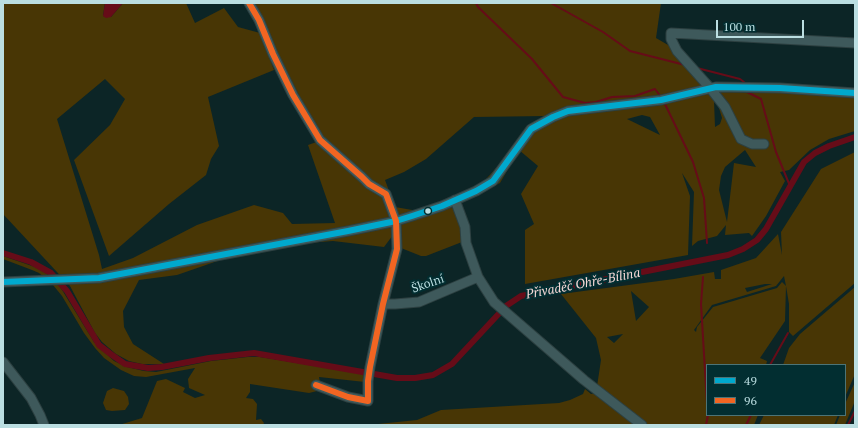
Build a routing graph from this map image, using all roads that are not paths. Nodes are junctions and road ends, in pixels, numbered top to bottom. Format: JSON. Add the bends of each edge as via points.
{"nodes":[{"id":1,"x":249,"y":3,"type":"edge"},
{"id":2,"x":855,"y":43,"type":"edge"},
{"id":3,"x":710,"y":88,"type":"junction"},
{"id":4,"x":855,"y":93,"type":"edge"},
{"id":5,"x":764,"y":144,"type":"dead end"},
{"id":6,"x":455,"y":200,"type":"junction"},
{"id":7,"x":396,"y":221,"type":"junction"},
{"id":8,"x":478,"y":278,"type":"junction"},
{"id":9,"x":3,"y":282,"type":"edge"},
{"id":10,"x":383,"y":304,"type":"junction"},
{"id":11,"x":3,"y":362,"type":"edge"},
{"id":12,"x":316,"y":385,"type":"dead end"},
{"id":13,"x":44,"y":425,"type":"edge"},
{"id":14,"x":642,"y":425,"type":"edge"}],
"edges":[{"from":1,"to":7,"type":"street","via":[[293,95],[320,140],[369,184],[386,194]]},
{"from":2,"to":3,"type":"street","via":[[671,33],[677,51]]},
{"from":3,"to":4,"type":"street","via":[[780,88]]},
{"from":3,"to":5,"type":"street","via":[[725,107],[740,139],[752,144]]},
{"from":3,"to":6,"type":"street","via":[[665,99],[568,110],[532,129],[493,181]]},
{"from":6,"to":7,"type":"street"},
{"from":6,"to":8,"type":"street"},
{"from":7,"to":9,"type":"street","via":[[99,278]]},
{"from":7,"to":10,"type":"street","via":[[397,249]]},
{"from":8,"to":10,"type":"street","name":"Školní","via":[[419,302]]},
{"from":8,"to":14,"type":"street","via":[[497,305],[584,380]]},
{"from":10,"to":12,"type":"street","via":[[370,367],[368,401],[348,397]]},
{"from":11,"to":13,"type":"street","via":[[30,398]]}]}
